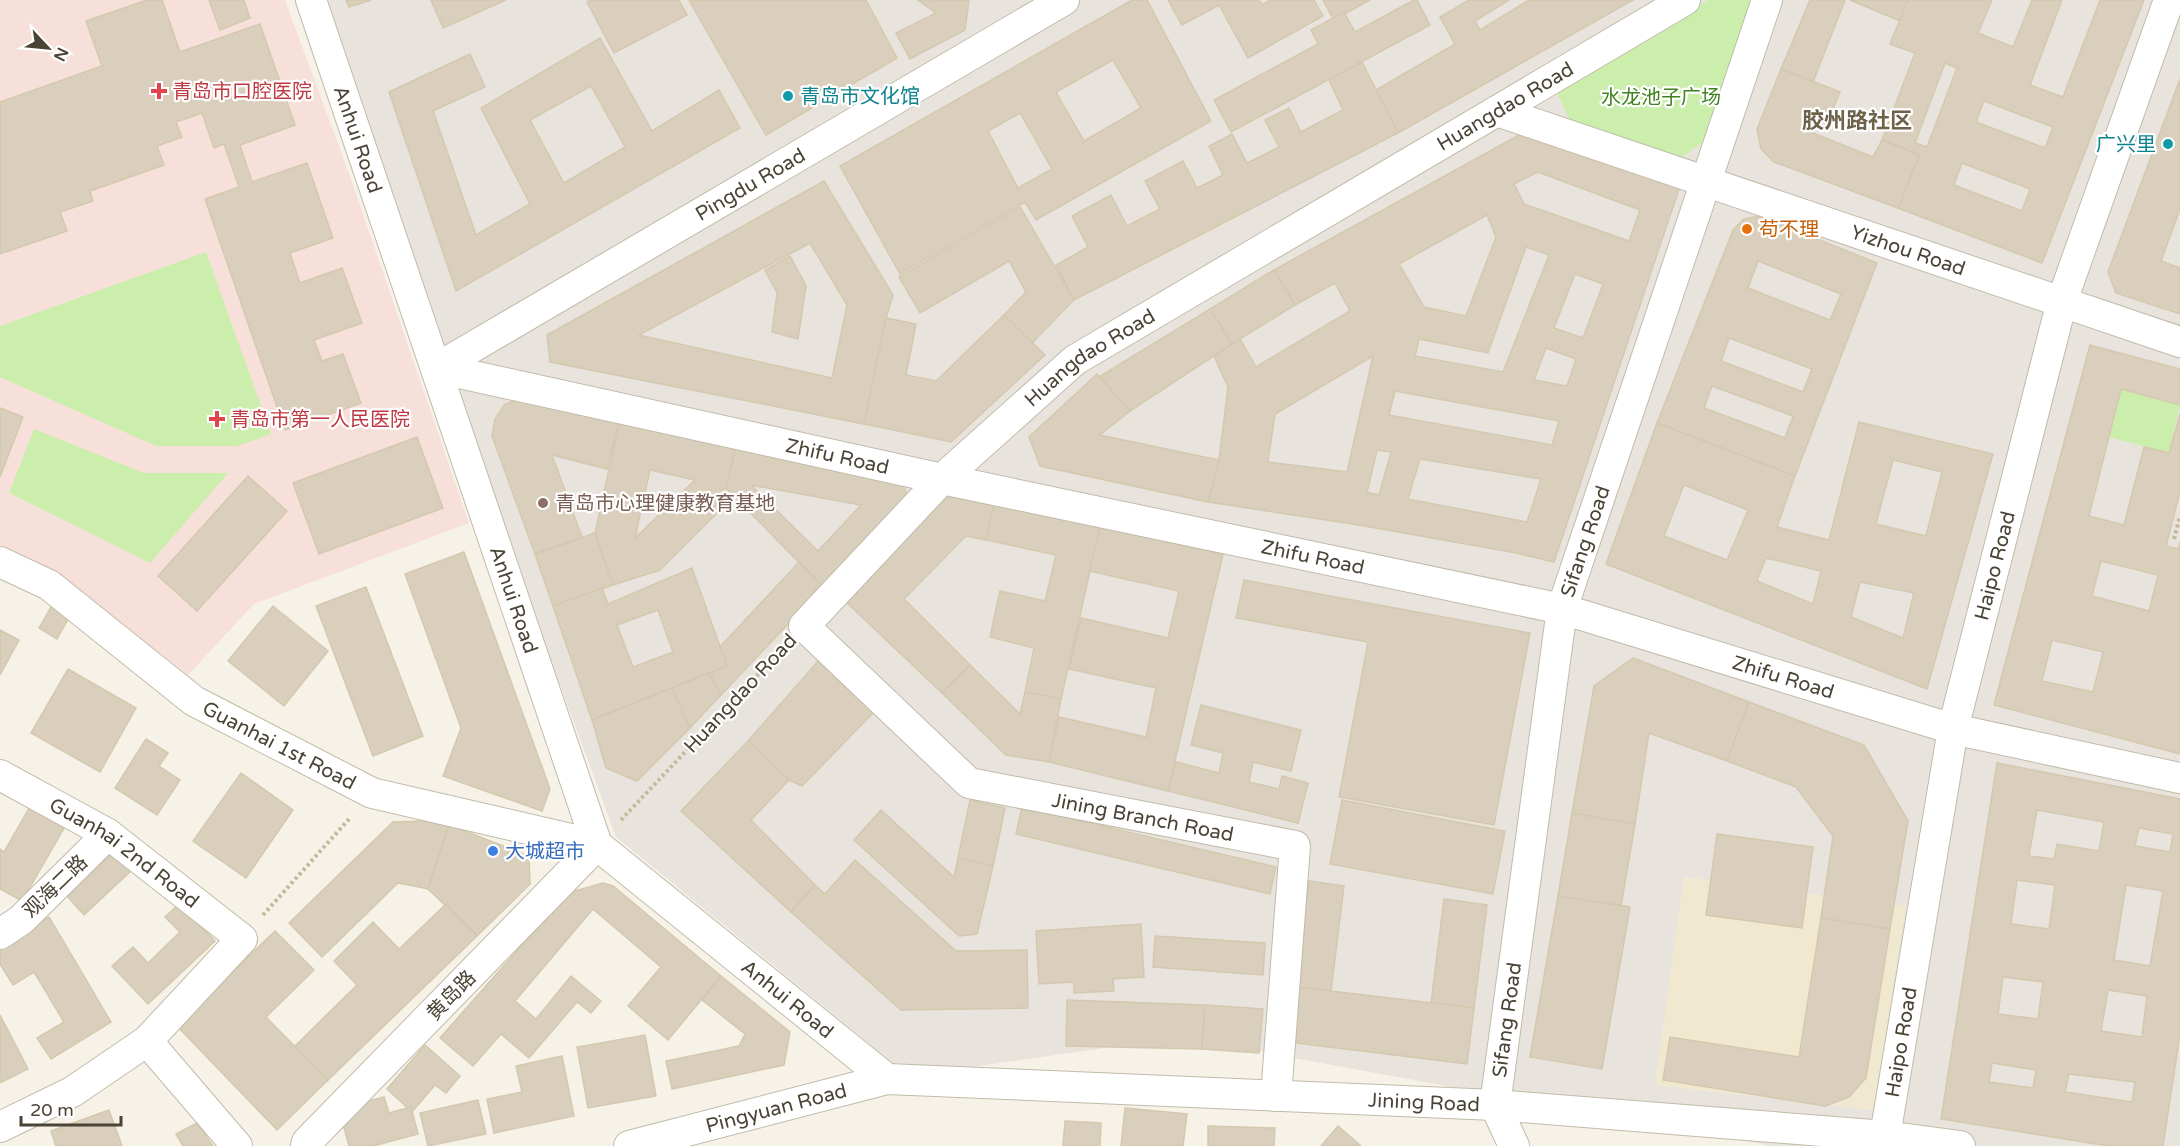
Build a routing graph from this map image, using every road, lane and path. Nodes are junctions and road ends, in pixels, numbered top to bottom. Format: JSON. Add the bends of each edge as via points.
{"nodes":[{"id":1,"x":311,"y":0,"type":"edge"},
{"id":2,"x":1685,"y":0,"type":"edge"},
{"id":3,"x":1767,"y":0,"type":"edge"},
{"id":4,"x":2169,"y":0,"type":"edge"},
{"id":5,"x":1045,"y":4,"type":"edge"},
{"id":6,"x":1497,"y":111,"type":"junction"},
{"id":7,"x":1706,"y":181,"type":"junction"},
{"id":8,"x":2062,"y":301,"type":"junction"},
{"id":9,"x":2180,"y":342,"type":"edge"},
{"id":10,"x":437,"y":368,"type":"junction"},
{"id":11,"x":942,"y":479,"type":"junction"},
{"id":12,"x":2180,"y":516,"type":"edge"},
{"id":13,"x":2174,"y":540,"type":"dead end"},
{"id":14,"x":0,"y":562,"type":"edge"},
{"id":15,"x":1562,"y":609,"type":"junction"},
{"id":16,"x":804,"y":626,"type":"junction"},
{"id":17,"x":1953,"y":729,"type":"junction"},
{"id":18,"x":0,"y":775,"type":"edge"},
{"id":19,"x":2180,"y":778,"type":"edge"},
{"id":20,"x":372,"y":793,"type":"junction"},
{"id":21,"x":108,"y":834,"type":"junction"},
{"id":22,"x":597,"y":845,"type":"junction"},
{"id":23,"x":0,"y":934,"type":"edge"},
{"id":24,"x":242,"y":939,"type":"junction"},
{"id":25,"x":147,"y":1041,"type":"junction"},
{"id":26,"x":886,"y":1079,"type":"junction"},
{"id":27,"x":1276,"y":1096,"type":"junction"},
{"id":28,"x":1495,"y":1106,"type":"junction"},
{"id":29,"x":0,"y":1127,"type":"edge"},
{"id":30,"x":1887,"y":1141,"type":"edge"},
{"id":31,"x":237,"y":1146,"type":"edge"},
{"id":32,"x":306,"y":1146,"type":"edge"},
{"id":33,"x":629,"y":1146,"type":"edge"},
{"id":34,"x":1514,"y":1146,"type":"edge"},
{"id":35,"x":1960,"y":1146,"type":"edge"}],
"edges":[{"from":1,"to":10,"type":"street","name":"Anhui Road"},
{"from":2,"to":6,"type":"street","name":"Huangdao Road"},
{"from":3,"to":7,"type":"street","name":"Sifang Road"},
{"from":4,"to":8,"type":"street","name":"Haipo Road"},
{"from":5,"to":10,"type":"street","name":"Pingdu Road"},
{"from":6,"to":7,"type":"street","name":"Yizhou Road"},
{"from":6,"to":11,"type":"street","name":"Huangdao Road","via":[[1075,360]]},
{"from":7,"to":8,"type":"street","name":"Yizhou Road"},
{"from":7,"to":15,"type":"street","name":"Sifang Road"},
{"from":8,"to":9,"type":"street","name":"Yizhou Road"},
{"from":8,"to":17,"type":"street","name":"Haipo Road"},
{"from":10,"to":11,"type":"street","name":"Zhifu Road"},
{"from":10,"to":22,"type":"street","name":"Anhui Road"},
{"from":11,"to":15,"type":"street","name":"Zhifu Road"},
{"from":11,"to":16,"type":"street","name":"Huangdao Road"},
{"from":12,"to":13,"type":"path"},
{"from":14,"to":20,"type":"street","name":"Guanhai 1st Road","via":[[49,585],[194,701]]},
{"from":15,"to":17,"type":"street","name":"Zhifu Road"},
{"from":15,"to":28,"type":"street","name":"Sifang Road"},
{"from":16,"to":22,"type":"path","name":"Huangdao Road"},
{"from":16,"to":27,"type":"street","name":"Jining Branch Road","via":[[969,783],[1295,846]]},
{"from":17,"to":19,"type":"street","name":"Zhifu Road"},
{"from":17,"to":30,"type":"street","name":"Haipo Road"},
{"from":18,"to":21,"type":"street","name":"Guanhai 2nd Road"},
{"from":20,"to":22,"type":"street","name":"Guanhai 1st Road"},
{"from":20,"to":24,"type":"path"},
{"from":21,"to":23,"type":"street","name":"观海二路","via":[[21,920]]},
{"from":21,"to":24,"type":"street","name":"Guanhai 2nd Road"},
{"from":22,"to":26,"type":"street","name":"Anhui Road"},
{"from":22,"to":32,"type":"street","name":"黄岛路"},
{"from":24,"to":25,"type":"street"},
{"from":25,"to":29,"type":"street","via":[[72,1092]]},
{"from":25,"to":31,"type":"street"},
{"from":26,"to":27,"type":"street","name":"Jining Road"},
{"from":26,"to":33,"type":"street","name":"Pingyuan Road"},
{"from":27,"to":28,"type":"street","name":"Jining Road"},
{"from":28,"to":30,"type":"street","name":"Jining Road"},
{"from":28,"to":34,"type":"street"},
{"from":30,"to":35,"type":"street","name":"Jining Road"}]}
